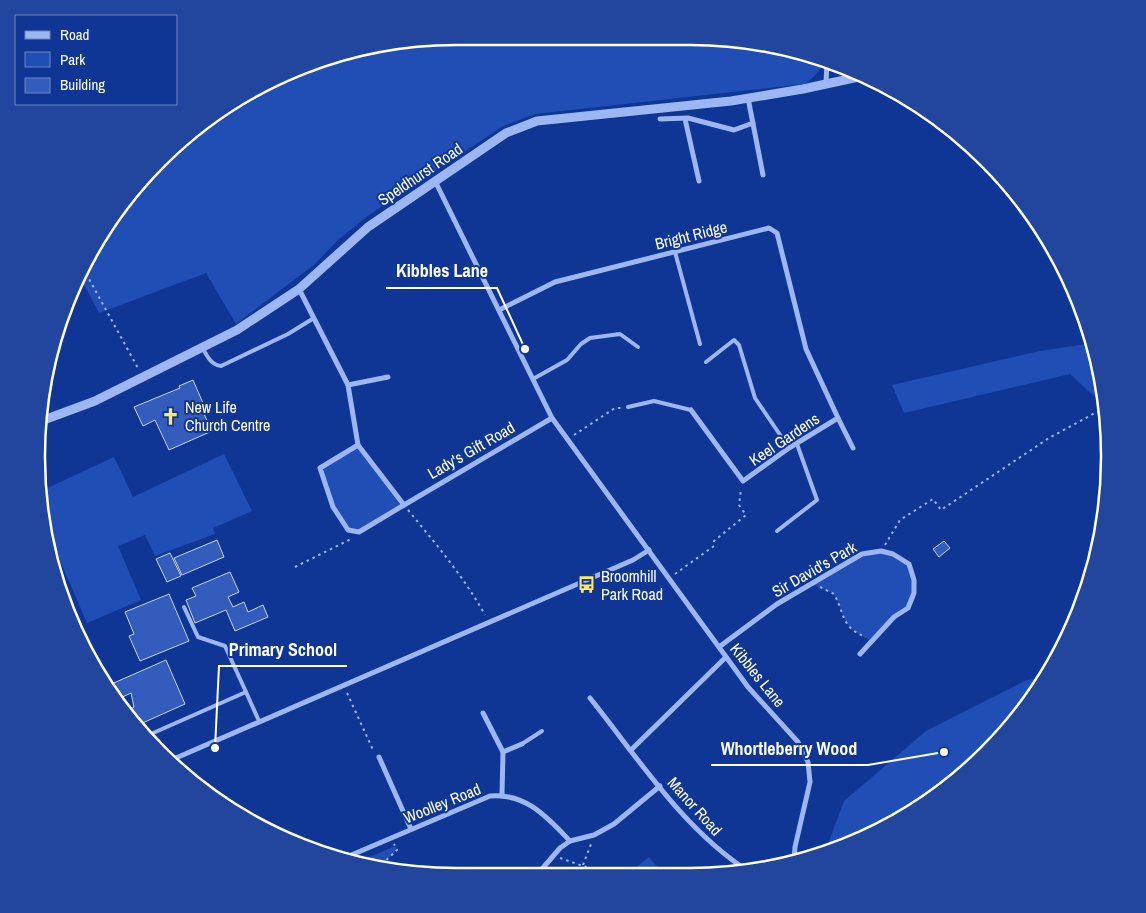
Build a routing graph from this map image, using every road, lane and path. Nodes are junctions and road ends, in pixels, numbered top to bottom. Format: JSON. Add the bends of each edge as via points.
{"nodes":[{"id":1,"x":827,"y":69,"type":"edge"},
{"id":2,"x":852,"y":78,"type":"edge"},
{"id":3,"x":826,"y":84,"type":"junction"},
{"id":4,"x":748,"y":98,"type":"junction"},
{"id":5,"x":684,"y":118,"type":"junction"},
{"id":6,"x":660,"y":119,"type":"dead end"},
{"id":7,"x":753,"y":123,"type":"junction"},
{"id":8,"x":763,"y":175,"type":"dead end"},
{"id":9,"x":699,"y":182,"type":"dead end"},
{"id":10,"x":436,"y":183,"type":"junction"},
{"id":11,"x":675,"y":252,"type":"junction"},
{"id":12,"x":87,"y":274,"type":"edge"},
{"id":13,"x":299,"y":289,"type":"junction"},
{"id":14,"x":499,"y":310,"type":"junction"},
{"id":15,"x":314,"y":318,"type":"junction"},
{"id":16,"x":700,"y":344,"type":"dead end"},
{"id":17,"x":202,"y":347,"type":"junction"},
{"id":18,"x":638,"y":348,"type":"dead end"},
{"id":19,"x":806,"y":349,"type":"joint"},
{"id":20,"x":706,"y":362,"type":"dead end"},
{"id":21,"x":142,"y":377,"type":"junction"},
{"id":22,"x":388,"y":377,"type":"dead end"},
{"id":23,"x":533,"y":379,"type":"junction"},
{"id":24,"x":348,"y":384,"type":"junction"},
{"id":25,"x":628,"y":407,"type":"joint"},
{"id":26,"x":691,"y":410,"type":"joint"},
{"id":27,"x":1098,"y":411,"type":"edge"},
{"id":28,"x":552,"y":418,"type":"junction"},
{"id":29,"x":838,"y":418,"type":"junction"},
{"id":30,"x":47,"y":419,"type":"edge"},
{"id":31,"x":568,"y":439,"type":"junction"},
{"id":32,"x":797,"y":444,"type":"junction"},
{"id":33,"x":358,"y":445,"type":"junction"},
{"id":34,"x":789,"y":448,"type":"junction"},
{"id":35,"x":853,"y":448,"type":"dead end"},
{"id":36,"x":742,"y":482,"type":"junction"},
{"id":37,"x":404,"y":505,"type":"junction"},
{"id":38,"x":778,"y":531,"type":"dead end"},
{"id":39,"x":359,"y":532,"type":"junction"},
{"id":40,"x":649,"y":550,"type":"junction"},
{"id":41,"x":881,"y":551,"type":"junction"},
{"id":42,"x":295,"y":567,"type":"dead end"},
{"id":43,"x":669,"y":578,"type":"junction"},
{"id":44,"x":811,"y":584,"type":"junction"},
{"id":45,"x":184,"y":608,"type":"dead end"},
{"id":46,"x":490,"y":622,"type":"junction"},
{"id":47,"x":871,"y":640,"type":"junction"},
{"id":48,"x":719,"y":646,"type":"junction"},
{"id":49,"x":860,"y":654,"type":"dead end"},
{"id":50,"x":726,"y":657,"type":"junction"},
{"id":51,"x":343,"y":684,"type":"junction"},
{"id":52,"x":246,"y":692,"type":"junction"},
{"id":53,"x":590,"y":698,"type":"dead end"},
{"id":54,"x":483,"y":713,"type":"dead end"},
{"id":55,"x":259,"y":721,"type":"junction"},
{"id":56,"x":542,"y":731,"type":"dead end"},
{"id":57,"x":152,"y":733,"type":"edge"},
{"id":58,"x":522,"y":744,"type":"joint"},
{"id":59,"x":631,"y":750,"type":"junction"},
{"id":60,"x":503,"y":752,"type":"junction"},
{"id":61,"x":379,"y":757,"type":"joint"},
{"id":62,"x":177,"y":758,"type":"edge"},
{"id":63,"x":660,"y":786,"type":"junction"},
{"id":64,"x":502,"y":795,"type":"junction"},
{"id":65,"x":411,"y":829,"type":"junction"},
{"id":66,"x":594,"y":835,"type":"junction"},
{"id":67,"x":391,"y":837,"type":"junction"},
{"id":68,"x":570,"y":841,"type":"junction"},
{"id":69,"x":352,"y":854,"type":"edge"},
{"id":70,"x":554,"y":854,"type":"junction"},
{"id":71,"x":795,"y":854,"type":"edge"},
{"id":72,"x":385,"y":861,"type":"edge"},
{"id":73,"x":738,"y":865,"type":"edge"},
{"id":74,"x":583,"y":866,"type":"joint"},
{"id":75,"x":543,"y":868,"type":"edge"}],
"edges":[{"from":1,"to":3,"type":"street"},
{"from":2,"to":3,"type":"street","name":"Speldhurst Road"},
{"from":3,"to":4,"type":"street","name":"Speldhurst Road"},
{"from":4,"to":7,"type":"street"},
{"from":4,"to":10,"type":"street","name":"Speldhurst Road","via":[[537,121],[506,134]]},
{"from":5,"to":6,"type":"street"},
{"from":5,"to":7,"type":"street","via":[[734,130]]},
{"from":5,"to":9,"type":"street"},
{"from":7,"to":8,"type":"street"},
{"from":10,"to":13,"type":"street","name":"Speldhurst Road","via":[[368,227]]},
{"from":10,"to":14,"type":"street","name":"Kibbles Lane"},
{"from":11,"to":14,"type":"street","name":"Bright Ridge","via":[[555,282]]},
{"from":11,"to":16,"type":"lane"},
{"from":11,"to":19,"type":"street","name":"Bright Ridge","via":[[769,228],[776,233]]},
{"from":12,"to":21,"type":"path"},
{"from":13,"to":15,"type":"street"},
{"from":13,"to":17,"type":"street","name":"Speldhurst Road","via":[[237,330]]},
{"from":14,"to":23,"type":"street","name":"Kibbles Lane"},
{"from":15,"to":17,"type":"lane","via":[[221,366],[211,362]]},
{"from":15,"to":24,"type":"street"},
{"from":17,"to":21,"type":"street","name":"Speldhurst Road"},
{"from":18,"to":23,"type":"lane","via":[[620,334],[590,338],[567,360]]},
{"from":19,"to":29,"type":"street","name":"Keel Gardens"},
{"from":20,"to":34,"type":"lane","via":[[734,340],[739,345],[755,398]]},
{"from":21,"to":30,"type":"street","name":"Speldhurst Road","via":[[95,401]]},
{"from":22,"to":24,"type":"street"},
{"from":23,"to":28,"type":"street","name":"Kibbles Lane"},
{"from":24,"to":33,"type":"street"},
{"from":25,"to":26,"type":"lane","via":[[654,401]]},
{"from":25,"to":31,"type":"path","via":[[615,408]]},
{"from":26,"to":36,"type":"street","name":"Keel Gardens"},
{"from":27,"to":41,"type":"path","via":[[1048,438],[941,510],[933,499],[900,520]]},
{"from":28,"to":31,"type":"street","name":"Kibbles Lane"},
{"from":28,"to":37,"type":"street","name":"Lady's Gift Road"},
{"from":29,"to":32,"type":"street","name":"Keel Gardens"},
{"from":29,"to":35,"type":"street","name":"Keel Gardens"},
{"from":31,"to":40,"type":"street","name":"Kibbles Lane"},
{"from":32,"to":34,"type":"street","name":"Keel Gardens"},
{"from":32,"to":38,"type":"lane","via":[[817,500]]},
{"from":33,"to":37,"type":"street"},
{"from":33,"to":39,"type":"street","via":[[320,468],[333,507],[348,530]]},
{"from":34,"to":36,"type":"street","name":"Keel Gardens"},
{"from":36,"to":43,"type":"path","via":[[739,505],[746,515],[714,541],[714,546]]},
{"from":37,"to":39,"type":"street","name":"Lady's Gift Road"},
{"from":37,"to":46,"type":"path","via":[[448,557]]},
{"from":39,"to":42,"type":"path","via":[[347,542]]},
{"from":40,"to":43,"type":"street","name":"Kibbles Lane"},
{"from":40,"to":46,"type":"street","via":[[633,560]]},
{"from":41,"to":44,"type":"street","name":"Sir David's Park","via":[[862,554]]},
{"from":41,"to":47,"type":"street","name":"Sir David's Park","via":[[909,564],[914,593],[908,608]]},
{"from":43,"to":48,"type":"street","name":"Kibbles Lane"},
{"from":44,"to":47,"type":"path","via":[[834,594],[847,626]]},
{"from":44,"to":48,"type":"street","name":"Sir David's Park"},
{"from":45,"to":52,"type":"lane","via":[[198,637],[225,646]]},
{"from":46,"to":51,"type":"street"},
{"from":47,"to":49,"type":"street","name":"Sir David's Park"},
{"from":48,"to":50,"type":"street","name":"Kibbles Lane"},
{"from":50,"to":59,"type":"street"},
{"from":50,"to":71,"type":"street","name":"Kibbles Lane","via":[[748,687],[798,742],[808,762],[810,782]]},
{"from":51,"to":55,"type":"street"},
{"from":51,"to":61,"type":"path"},
{"from":52,"to":55,"type":"lane"},
{"from":52,"to":57,"type":"lane"},
{"from":53,"to":59,"type":"street","name":"Manor Road"},
{"from":54,"to":60,"type":"street"},
{"from":55,"to":62,"type":"street"},
{"from":56,"to":58,"type":"lane"},
{"from":58,"to":60,"type":"street"},
{"from":59,"to":63,"type":"street","name":"Manor Road"},
{"from":60,"to":64,"type":"street"},
{"from":61,"to":65,"type":"street"},
{"from":63,"to":66,"type":"street","via":[[614,824]]},
{"from":63,"to":73,"type":"street","name":"Manor Road","via":[[697,830]]},
{"from":64,"to":65,"type":"street","name":"Woolley Road","via":[[490,796]]},
{"from":64,"to":68,"type":"street","name":"Woolley Road","via":[[525,801],[544,814]]},
{"from":65,"to":67,"type":"street","name":"Woolley Road"},
{"from":66,"to":68,"type":"street"},
{"from":66,"to":74,"type":"path"},
{"from":67,"to":69,"type":"street","name":"Woolley Road"},
{"from":67,"to":72,"type":"path","via":[[397,850]]},
{"from":68,"to":70,"type":"street"},
{"from":70,"to":74,"type":"path"},
{"from":70,"to":75,"type":"street"}]}
